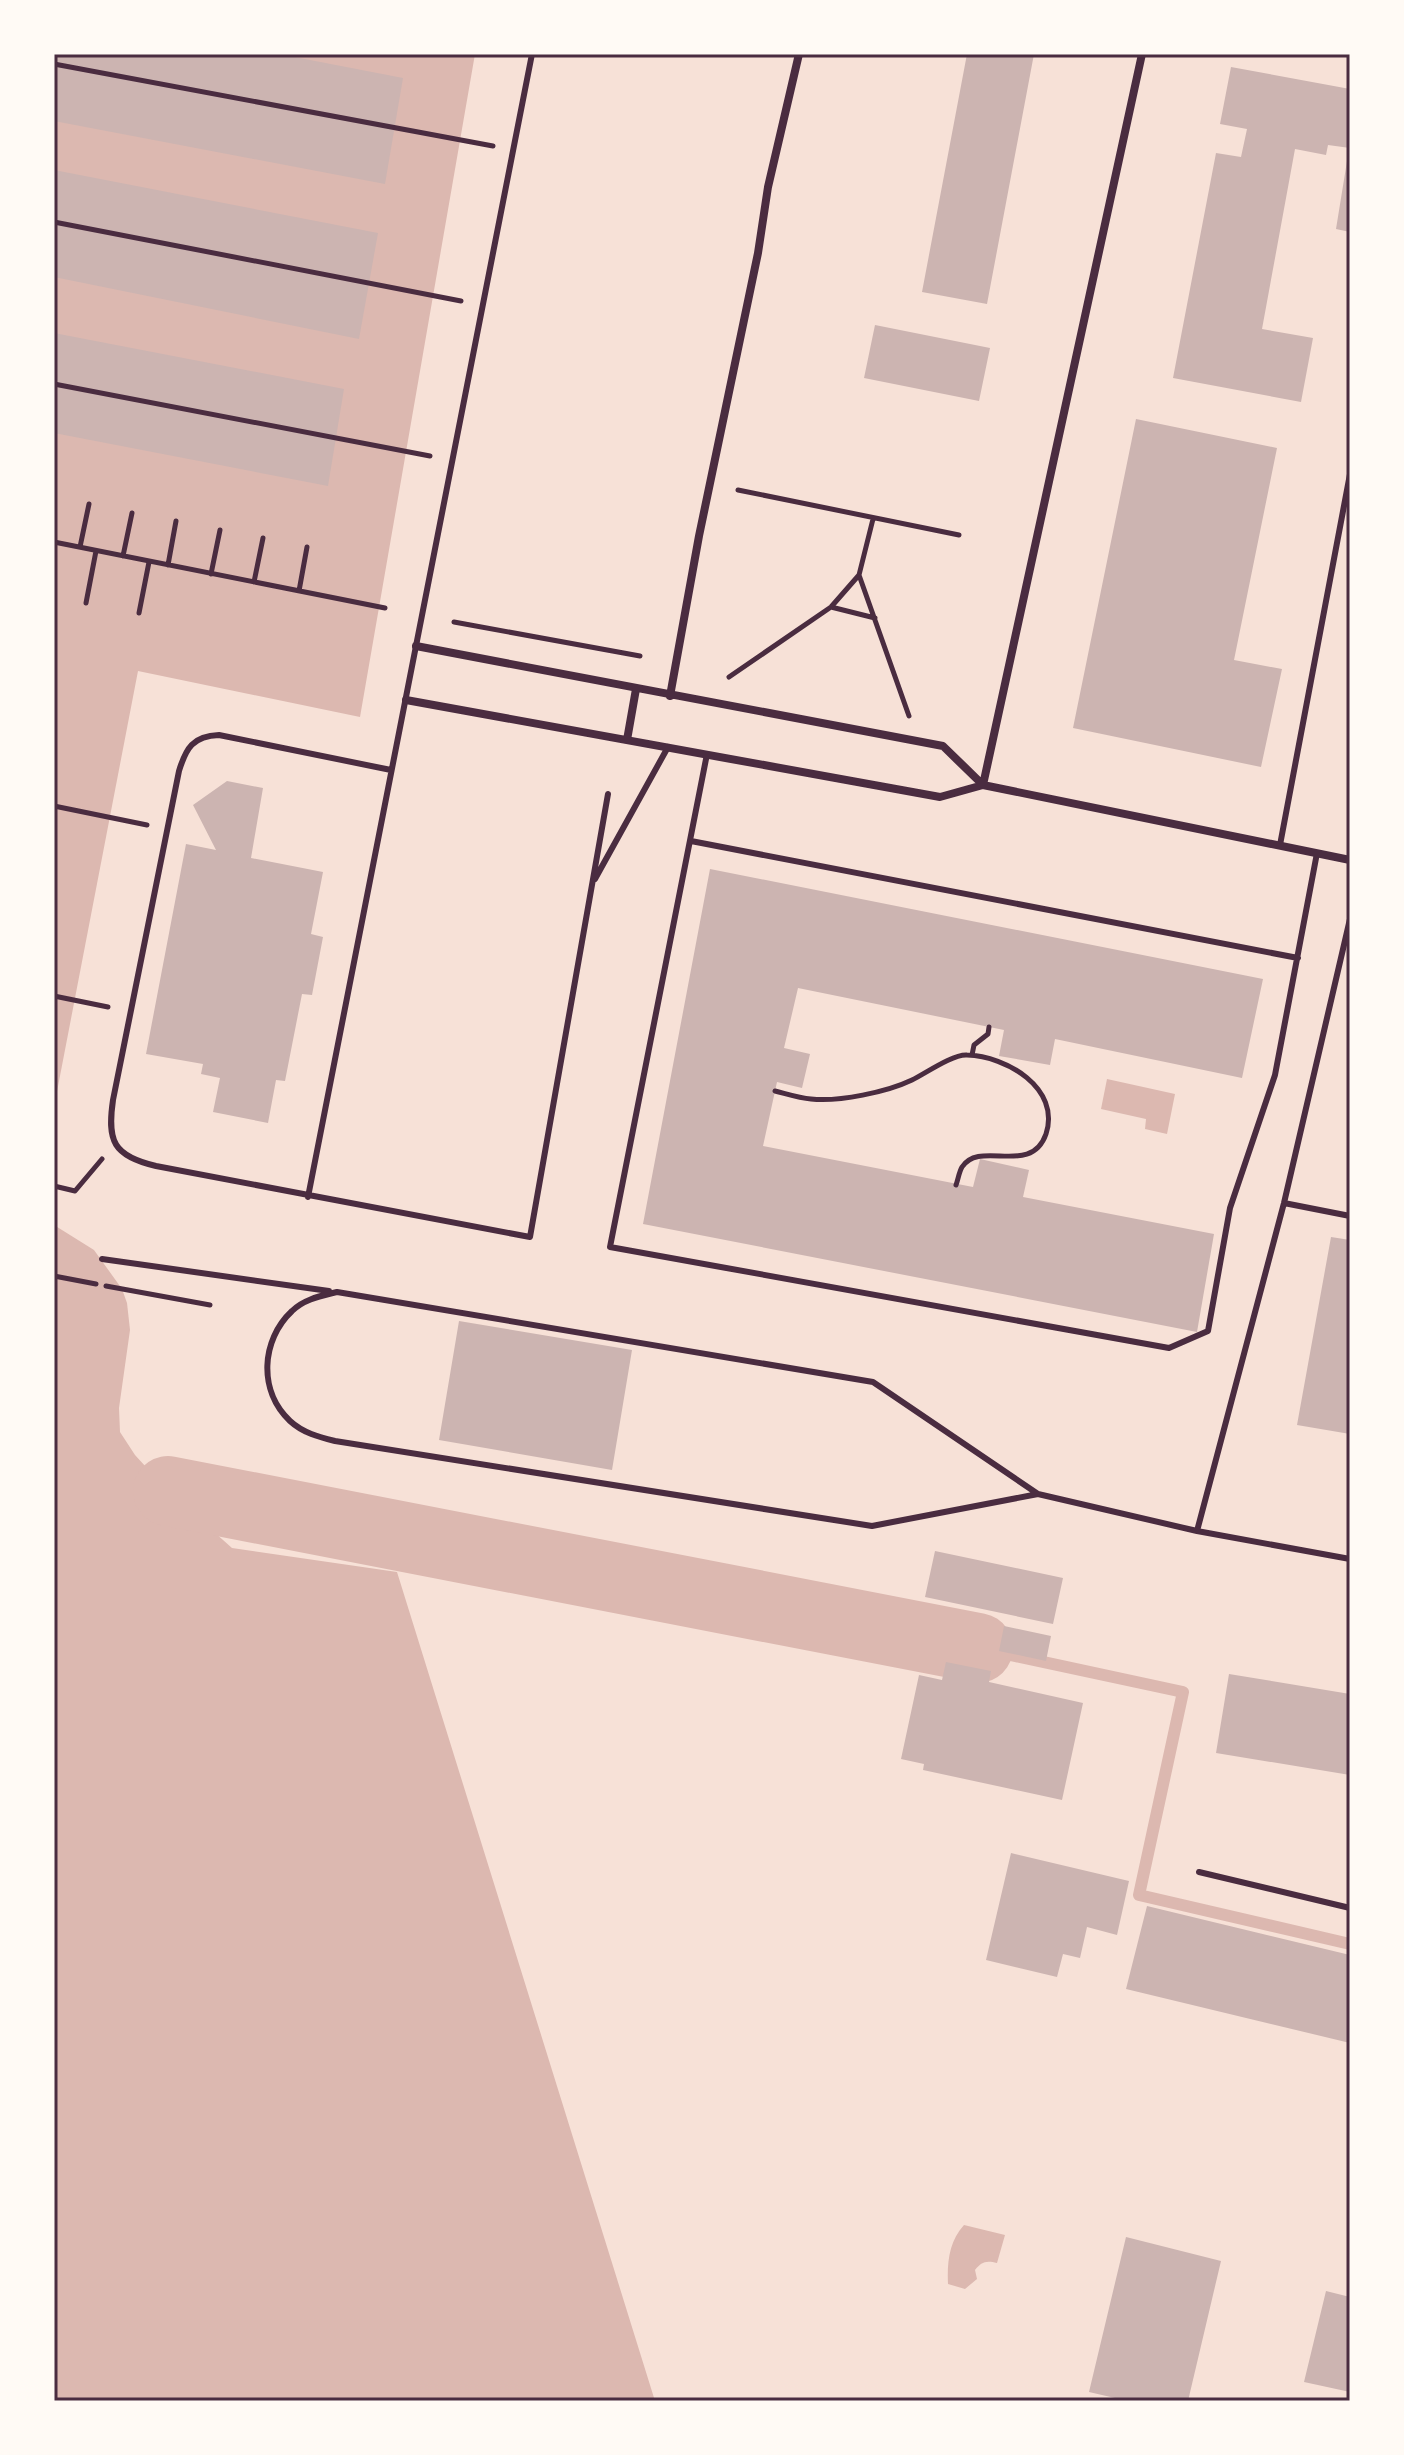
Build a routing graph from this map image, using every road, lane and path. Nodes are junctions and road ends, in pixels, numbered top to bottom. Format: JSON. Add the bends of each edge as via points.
{"nodes":[{"id":1,"x":532,"y":54,"type":"edge"},
{"id":2,"x":799,"y":54,"type":"edge"},
{"id":3,"x":1142,"y":54,"type":"edge"},
{"id":4,"x":54,"y":64,"type":"edge"},
{"id":5,"x":513,"y":149,"type":"junction"},
{"id":6,"x":54,"y":222,"type":"edge"},
{"id":7,"x":433,"y":296,"type":"dead end"},
{"id":8,"x":54,"y":384,"type":"edge"},
{"id":9,"x":406,"y":451,"type":"dead end"},
{"id":10,"x":1350,"y":474,"type":"edge"},
{"id":11,"x":738,"y":490,"type":"dead end"},
{"id":12,"x":89,"y":504,"type":"dead end"},
{"id":13,"x":132,"y":513,"type":"dead end"},
{"id":14,"x":873,"y":519,"type":"dead end"},
{"id":15,"x":176,"y":521,"type":"dead end"},
{"id":16,"x":220,"y":530,"type":"dead end"},
{"id":17,"x":959,"y":535,"type":"dead end"},
{"id":18,"x":263,"y":538,"type":"dead end"},
{"id":19,"x":54,"y":542,"type":"edge"},
{"id":20,"x":80,"y":547,"type":"junction"},
{"id":21,"x":307,"y":547,"type":"dead end"},
{"id":22,"x":96,"y":551,"type":"junction"},
{"id":23,"x":123,"y":556,"type":"junction"},
{"id":24,"x":149,"y":562,"type":"junction"},
{"id":25,"x":168,"y":565,"type":"junction"},
{"id":26,"x":211,"y":574,"type":"junction"},
{"id":27,"x":859,"y":575,"type":"junction"},
{"id":28,"x":254,"y":582,"type":"junction"},
{"id":29,"x":299,"y":591,"type":"junction"},
{"id":30,"x":86,"y":603,"type":"dead end"},
{"id":31,"x":855,"y":605,"type":"dead end"},
{"id":32,"x":382,"y":607,"type":"dead end"},
{"id":33,"x":831,"y":607,"type":"junction"},
{"id":34,"x":139,"y":613,"type":"dead end"},
{"id":35,"x":862,"y":615,"type":"junction"},
{"id":36,"x":875,"y":618,"type":"junction"},
{"id":37,"x":454,"y":622,"type":"dead end"},
{"id":38,"x":416,"y":646,"type":"junction"},
{"id":39,"x":640,"y":656,"type":"dead end"},
{"id":40,"x":729,"y":677,"type":"dead end"},
{"id":41,"x":636,"y":689,"type":"junction"},
{"id":42,"x":670,"y":696,"type":"junction"},
{"id":43,"x":406,"y":700,"type":"junction"},
{"id":44,"x":909,"y":718,"type":"dead end"},
{"id":45,"x":627,"y":740,"type":"junction"},
{"id":46,"x":668,"y":747,"type":"junction"},
{"id":47,"x":707,"y":754,"type":"junction"},
{"id":48,"x":391,"y":770,"type":"junction"},
{"id":49,"x":983,"y":785,"type":"junction"},
{"id":50,"x":608,"y":794,"type":"dead end"},
{"id":51,"x":54,"y":806,"type":"edge"},
{"id":52,"x":167,"y":830,"type":"junction"},
{"id":53,"x":691,"y":841,"type":"junction"},
{"id":54,"x":1280,"y":845,"type":"junction"},
{"id":55,"x":1317,"y":853,"type":"junction"},
{"id":56,"x":1350,"y":860,"type":"edge"},
{"id":57,"x":592,"y":886,"type":"junction"},
{"id":58,"x":1350,"y":919,"type":"edge"},
{"id":59,"x":1298,"y":958,"type":"junction"},
{"id":60,"x":54,"y":996,"type":"edge"},
{"id":61,"x":131,"y":1012,"type":"junction"},
{"id":62,"x":989,"y":1027,"type":"dead end"},
{"id":63,"x":972,"y":1055,"type":"junction"},
{"id":64,"x":775,"y":1091,"type":"dead end"},
{"id":65,"x":115,"y":1144,"type":"junction"},
{"id":66,"x":956,"y":1185,"type":"dead end"},
{"id":67,"x":54,"y":1186,"type":"edge"},
{"id":68,"x":308,"y":1197,"type":"junction"},
{"id":69,"x":1284,"y":1203,"type":"junction"},
{"id":70,"x":1350,"y":1216,"type":"edge"},
{"id":71,"x":102,"y":1259,"type":"dead end"},
{"id":72,"x":54,"y":1276,"type":"edge"},
{"id":73,"x":337,"y":1292,"type":"junction"},
{"id":74,"x":210,"y":1305,"type":"dead end"},
{"id":75,"x":1038,"y":1494,"type":"junction"},
{"id":76,"x":1197,"y":1531,"type":"junction"},
{"id":77,"x":1350,"y":1559,"type":"edge"},
{"id":78,"x":1199,"y":1872,"type":"dead end"},
{"id":79,"x":1350,"y":1908,"type":"edge"}],
"edges":[{"from":1,"to":5,"type":"lane"},
{"from":2,"to":42,"type":"street","via":[[768,187]]},
{"from":3,"to":49,"type":"street"},
{"from":4,"to":5,"type":"path"},
{"from":5,"to":38,"type":"lane"},
{"from":6,"to":7,"type":"path"},
{"from":8,"to":9,"type":"path"},
{"from":10,"to":54,"type":"lane"},
{"from":11,"to":17,"type":"path"},
{"from":12,"to":20,"type":"path"},
{"from":13,"to":23,"type":"path"},
{"from":14,"to":27,"type":"path"},
{"from":15,"to":25,"type":"path"},
{"from":16,"to":26,"type":"path"},
{"from":18,"to":28,"type":"path"},
{"from":19,"to":20,"type":"path"},
{"from":20,"to":22,"type":"path"},
{"from":21,"to":29,"type":"path"},
{"from":22,"to":23,"type":"path"},
{"from":22,"to":30,"type":"path"},
{"from":23,"to":24,"type":"path"},
{"from":24,"to":25,"type":"path"},
{"from":24,"to":34,"type":"path"},
{"from":25,"to":26,"type":"path"},
{"from":26,"to":28,"type":"path"},
{"from":27,"to":33,"type":"path"},
{"from":27,"to":36,"type":"path"},
{"from":28,"to":29,"type":"path"},
{"from":29,"to":32,"type":"path"},
{"from":31,"to":35,"type":"path"},
{"from":33,"to":35,"type":"path"},
{"from":33,"to":40,"type":"path"},
{"from":35,"to":36,"type":"path"},
{"from":36,"to":44,"type":"path"},
{"from":37,"to":39,"type":"path"},
{"from":38,"to":41,"type":"street"},
{"from":38,"to":43,"type":"lane"},
{"from":41,"to":42,"type":"street"},
{"from":41,"to":45,"type":"street"},
{"from":42,"to":49,"type":"street","via":[[943,746]]},
{"from":43,"to":45,"type":"street"},
{"from":43,"to":48,"type":"lane"},
{"from":45,"to":46,"type":"street"},
{"from":46,"to":47,"type":"street"},
{"from":46,"to":57,"type":"lane"},
{"from":47,"to":49,"type":"street","via":[[940,797]]},
{"from":47,"to":53,"type":"lane"},
{"from":48,"to":52,"type":"lane","via":[[238,738],[204,736],[184,754]]},
{"from":48,"to":68,"type":"lane"},
{"from":49,"to":54,"type":"street"},
{"from":50,"to":57,"type":"lane"},
{"from":51,"to":52,"type":"path"},
{"from":52,"to":61,"type":"lane"},
{"from":53,"to":59,"type":"lane"},
{"from":53,"to":59,"type":"lane","via":[[610,1247],[1169,1348],[1208,1331],[1230,1208],[1275,1075]]},
{"from":54,"to":55,"type":"street"},
{"from":55,"to":56,"type":"street"},
{"from":55,"to":59,"type":"lane"},
{"from":57,"to":68,"type":"lane","via":[[530,1237]]},
{"from":58,"to":69,"type":"lane"},
{"from":60,"to":61,"type":"path"},
{"from":61,"to":65,"type":"lane","via":[[112,1112]]},
{"from":62,"to":63,"type":"path"},
{"from":63,"to":64,"type":"path","via":[[963,1054],[909,1081],[851,1096],[809,1099]]},
{"from":63,"to":66,"type":"path","via":[[1023,1073],[1036,1086],[1045,1099],[1046,1133],[1028,1155],[970,1160]]},
{"from":65,"to":67,"type":"path","via":[[75,1191]]},
{"from":65,"to":68,"type":"lane","via":[[147,1164]]},
{"from":69,"to":70,"type":"lane"},
{"from":69,"to":76,"type":"lane"},
{"from":71,"to":73,"type":"lane"},
{"from":72,"to":74,"type":"path"},
{"from":73,"to":75,"type":"lane","via":[[873,1382]]},
{"from":73,"to":75,"type":"lane","via":[[312,1298],[292,1311],[276,1330],[267,1353],[267,1378],[275,1402],[311,1435],[872,1526]]},
{"from":75,"to":76,"type":"lane"},
{"from":76,"to":77,"type":"lane"},
{"from":78,"to":79,"type":"lane"}]}
